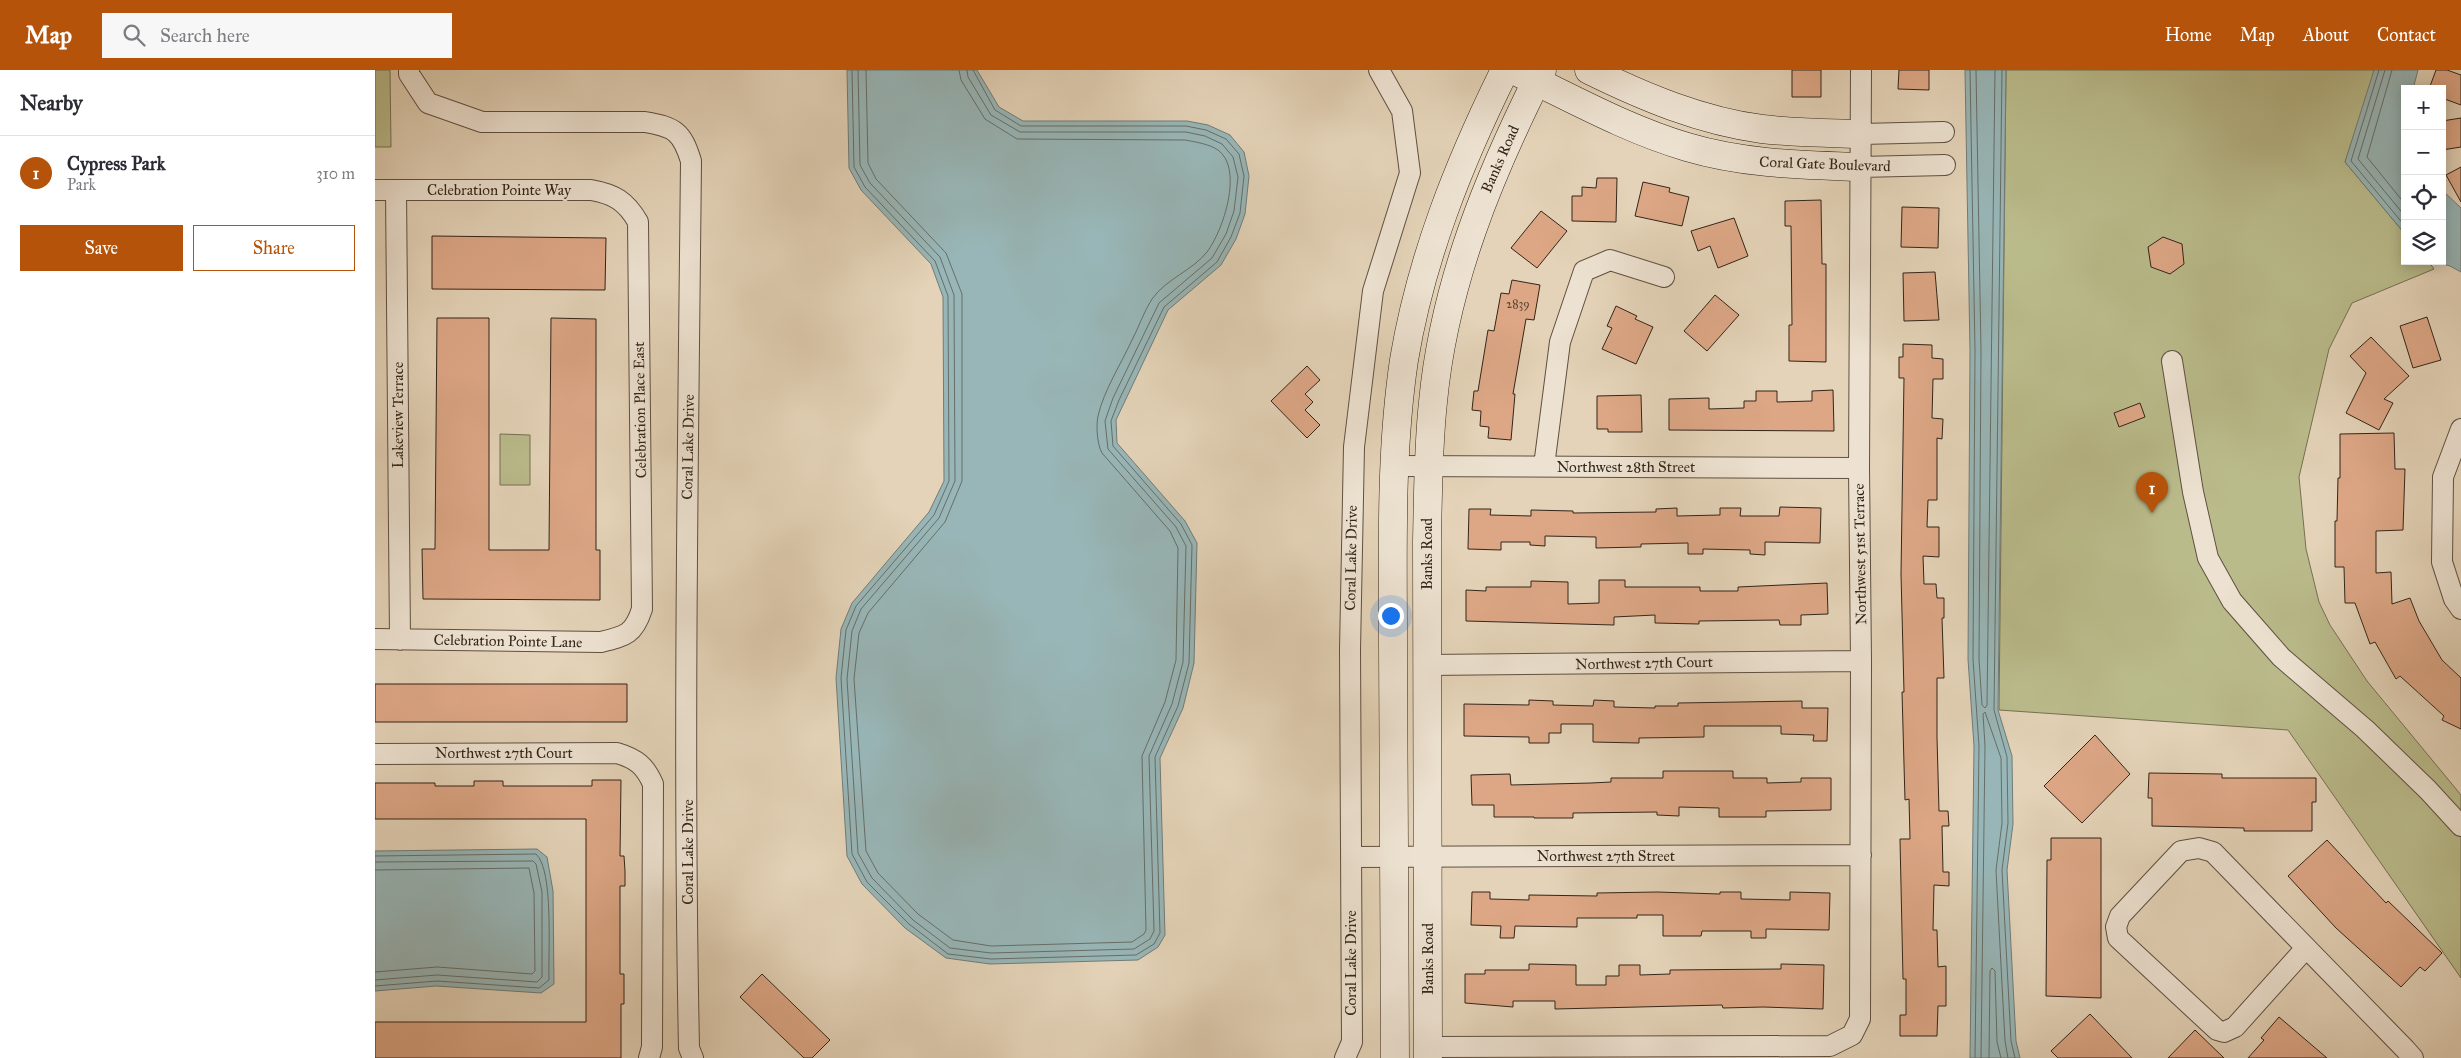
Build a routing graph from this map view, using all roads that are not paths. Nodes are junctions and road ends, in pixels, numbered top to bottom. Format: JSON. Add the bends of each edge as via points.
{"nodes":[{"id":1,"x":409,"y":70,"type":"edge"},
{"id":2,"x":1379,"y":70,"type":"edge"},
{"id":3,"x":1505,"y":70,"type":"edge"},
{"id":4,"x":1589,"y":70,"type":"edge"},
{"id":5,"x":1861,"y":70,"type":"edge"},
{"id":6,"x":1530,"y":74,"type":"edge"},
{"id":7,"x":1944,"y":132,"type":"dead end"},
{"id":8,"x":1861,"y":134,"type":"junction"},
{"id":9,"x":1945,"y":165,"type":"dead end"},
{"id":10,"x":1860,"y":167,"type":"junction"},
{"id":11,"x":375,"y":190,"type":"edge"},
{"id":12,"x":397,"y":190,"type":"junction"},
{"id":13,"x":621,"y":199,"type":"joint"},
{"id":14,"x":1664,"y":278,"type":"dead end"},
{"id":15,"x":2172,"y":360,"type":"dead end"},
{"id":16,"x":2461,"y":429,"type":"edge"},
{"id":17,"x":1394,"y":466,"type":"junction"},
{"id":18,"x":1544,"y":466,"type":"junction"},
{"id":19,"x":1428,"y":467,"type":"junction"},
{"id":20,"x":1859,"y":468,"type":"junction"},
{"id":21,"x":2461,"y":610,"type":"edge"},
{"id":22,"x":637,"y":626,"type":"joint"},
{"id":23,"x":375,"y":639,"type":"edge"},
{"id":24,"x":400,"y":640,"type":"junction"},
{"id":25,"x":1861,"y":661,"type":"junction"},
{"id":26,"x":1427,"y":665,"type":"junction"},
{"id":27,"x":375,"y":754,"type":"edge"},
{"id":28,"x":2461,"y":826,"type":"edge"},
{"id":29,"x":1861,"y":855,"type":"junction"},
{"id":30,"x":1428,"y":856,"type":"junction"},
{"id":31,"x":1351,"y":857,"type":"junction"},
{"id":32,"x":1394,"y":857,"type":"junction"},
{"id":33,"x":2306,"y":948,"type":"junction"},
{"id":34,"x":1428,"y":1052,"type":"edge"},
{"id":35,"x":649,"y":1058,"type":"edge"},
{"id":36,"x":693,"y":1058,"type":"edge"},
{"id":37,"x":1345,"y":1058,"type":"edge"},
{"id":38,"x":1395,"y":1058,"type":"edge"},
{"id":39,"x":2413,"y":1058,"type":"edge"}],
"edges":[{"from":1,"to":36,"type":"street","name":"Coral Lake Drive","via":[[428,103],[482,122],[645,122],[666,125],[684,140],[691,161],[687,577],[688,979],[689,1048]]},
{"from":2,"to":31,"type":"street","name":"Coral Lake Drive","via":[[1402,111],[1410,173],[1373,291],[1354,447],[1350,650]]},
{"from":3,"to":17,"type":"street","via":[[1451,188],[1417,299],[1403,368]]},
{"from":4,"to":8,"type":"street","name":"Coral Gate Boulevard","via":[[1641,95],[1730,123],[1790,131]]},
{"from":5,"to":8,"type":"street","name":"Northwest 51st Terrace"},
{"from":6,"to":10,"type":"street","name":"Coral Gate Boulevard","via":[[1629,126],[1695,149],[1785,165]]},
{"from":6,"to":19,"type":"street","name":"Banks Road","via":[[1475,216],[1457,276],[1433,401]]},
{"from":7,"to":8,"type":"street","name":"Coral Gate Boulevard"},
{"from":8,"to":10,"type":"street","name":"Northwest 51st Terrace"},
{"from":9,"to":10,"type":"street","name":"Coral Gate Boulevard"},
{"from":10,"to":20,"type":"street","name":"Northwest 51st Terrace"},
{"from":11,"to":12,"type":"street","name":"Celebration Pointe Way"},
{"from":12,"to":13,"type":"street","name":"Celebration Pointe Way","via":[[591,190]]},
{"from":12,"to":24,"type":"street","name":"Lakeview Terrace"},
{"from":13,"to":22,"type":"street","name":"Celebration Place East","via":[[637,222],[642,609]]},
{"from":14,"to":18,"type":"street","via":[[1610,260],[1584,271],[1560,342]]},
{"from":15,"to":28,"type":"street","via":[[2193,492],[2208,558],[2232,601],[2281,657],[2365,728]]},
{"from":16,"to":21,"type":"street","via":[[2443,477],[2442,562]]},
{"from":17,"to":19,"type":"street","name":"Northwest 28th Street"},
{"from":17,"to":32,"type":"street"},
{"from":18,"to":19,"type":"street","name":"Northwest 28th Street"},
{"from":18,"to":20,"type":"street","name":"Northwest 28th Street"},
{"from":19,"to":26,"type":"street","name":"Banks Road"},
{"from":20,"to":25,"type":"street","name":"Northwest 51st Terrace"},
{"from":22,"to":24,"type":"street","name":"Celebration Pointe Lane","via":[[621,637],[601,642]]},
{"from":23,"to":24,"type":"street","name":"Celebration Pointe Lane"},
{"from":25,"to":26,"type":"street","name":"Northwest 27th Court"},
{"from":25,"to":29,"type":"street","name":"Northwest 51st Terrace"},
{"from":26,"to":30,"type":"street","name":"Banks Road"},
{"from":27,"to":35,"type":"street","name":"Northwest 27th Court","via":[[617,753],[633,758],[645,768],[653,784],[652,1047]]},
{"from":29,"to":30,"type":"street","name":"Northwest 27th Street"},
{"from":29,"to":34,"type":"street","name":"Northwest 51st Terrace","via":[[1860,1019],[1852,1035],[1830,1046]]},
{"from":30,"to":32,"type":"street","name":"Northwest 27th Street"},
{"from":30,"to":34,"type":"street","name":"Banks Road"},
{"from":31,"to":32,"type":"street","name":"Northwest 27th Street"},
{"from":31,"to":37,"type":"street","name":"Coral Lake Drive","via":[[1352,1042]]},
{"from":32,"to":38,"type":"street"},
{"from":33,"to":33,"type":"street","via":[[2213,852],[2199,848],[2181,852],[2120,916],[2116,927],[2118,938],[2217,1030],[2225,1032],[2235,1026]]},
{"from":33,"to":39,"type":"street"}]}
